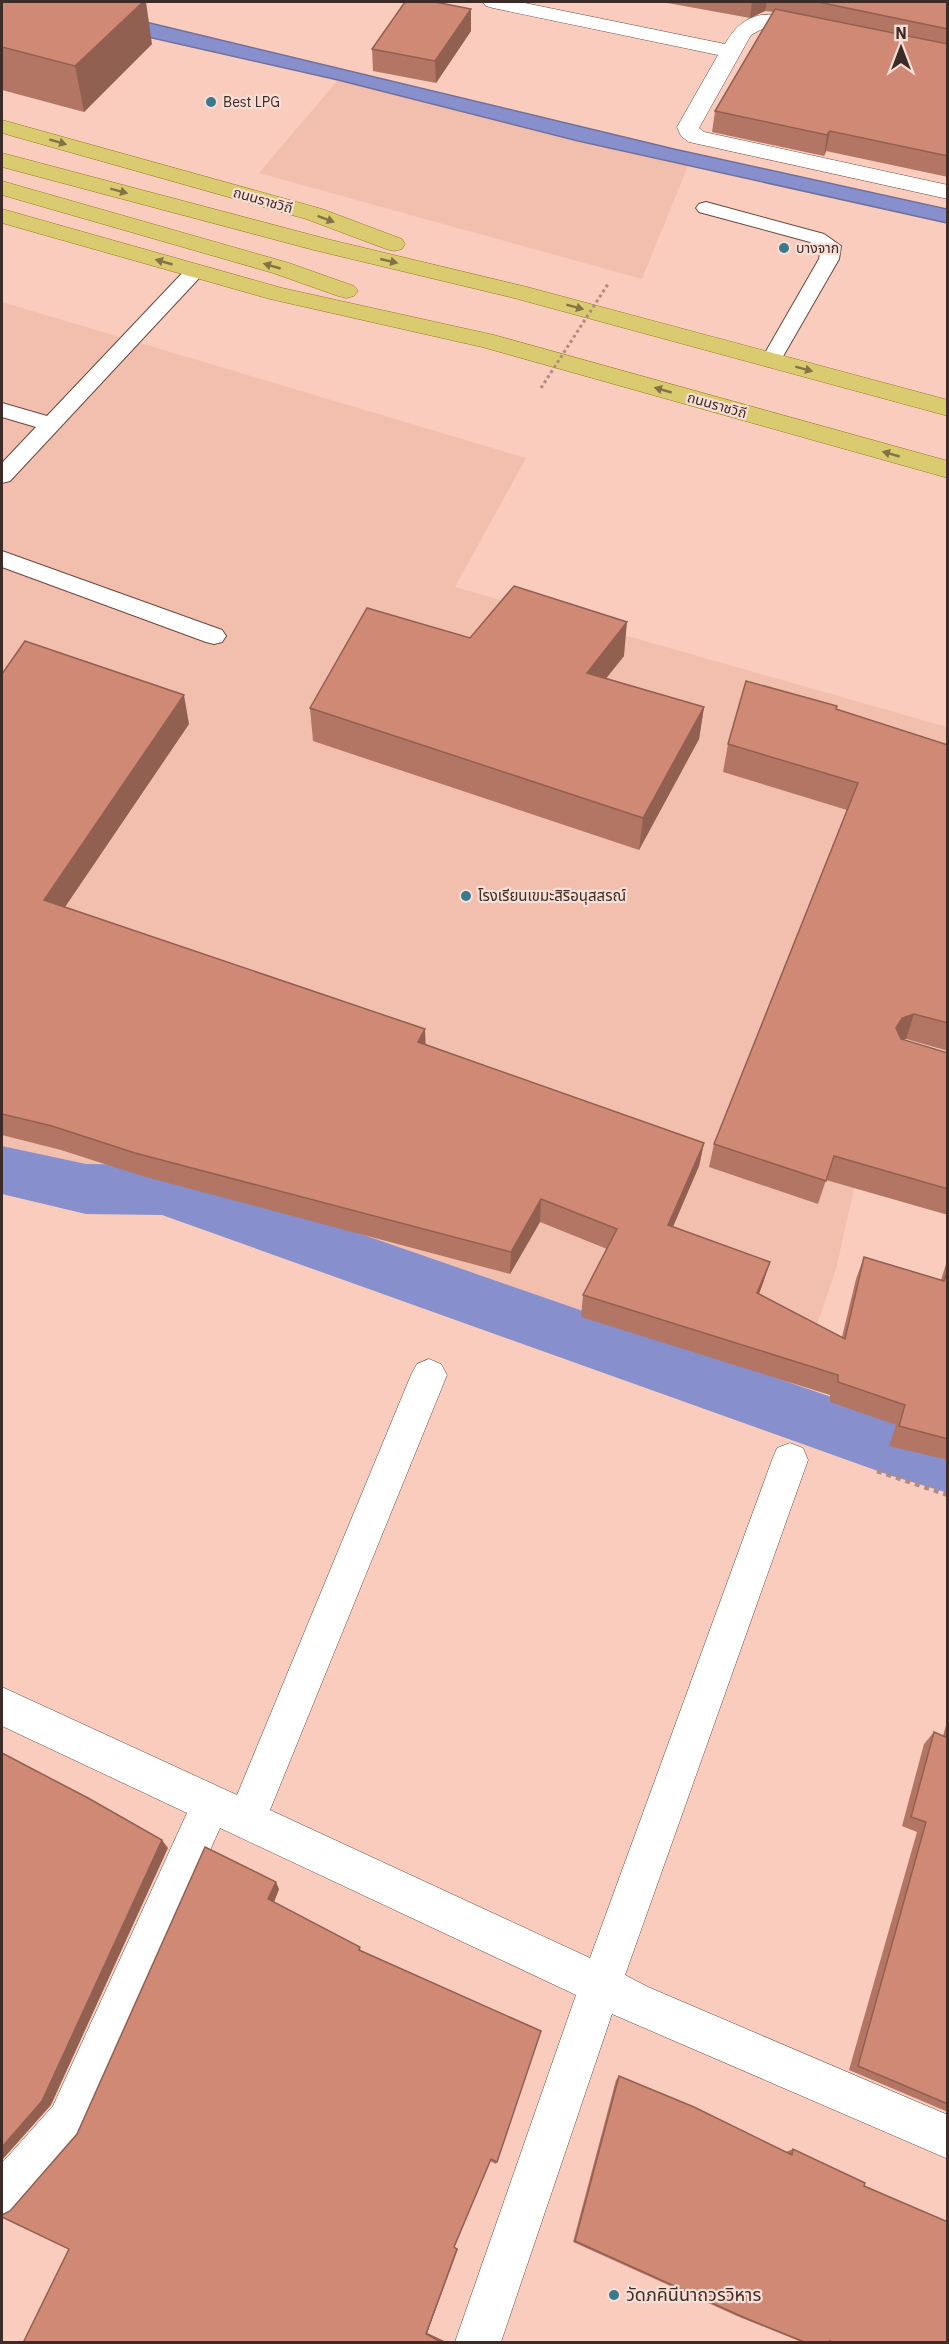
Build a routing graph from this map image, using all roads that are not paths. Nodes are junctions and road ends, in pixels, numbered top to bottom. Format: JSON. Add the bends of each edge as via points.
{"nodes":[{"id":1,"x":493,"y":2,"type":"edge"},
{"id":2,"x":832,"y":32,"type":"edge"},
{"id":3,"x":732,"y":52,"type":"junction"},
{"id":4,"x":2,"y":126,"type":"edge"},
{"id":5,"x":2,"y":160,"type":"edge"},
{"id":6,"x":2,"y":188,"type":"edge"},
{"id":7,"x":948,"y":192,"type":"edge"},
{"id":8,"x":706,"y":208,"type":"dead end"},
{"id":9,"x":2,"y":216,"type":"edge"},
{"id":10,"x":195,"y":271,"type":"junction"},
{"id":11,"x":519,"y":292,"type":"junction"},
{"id":12,"x":486,"y":340,"type":"junction"},
{"id":13,"x":771,"y":360,"type":"junction"},
{"id":14,"x":948,"y":408,"type":"edge"},
{"id":15,"x":2,"y":410,"type":"edge"},
{"id":16,"x":51,"y":424,"type":"junction"},
{"id":17,"x":948,"y":470,"type":"edge"},
{"id":18,"x":2,"y":476,"type":"edge"},
{"id":19,"x":2,"y":559,"type":"edge"},
{"id":20,"x":214,"y":636,"type":"dead end"},
{"id":21,"x":429,"y":1375,"type":"dead end"},
{"id":22,"x":790,"y":1460,"type":"dead end"},
{"id":23,"x":2,"y":1706,"type":"edge"},
{"id":24,"x":229,"y":1812,"type":"junction"},
{"id":25,"x":601,"y":1985,"type":"junction"},
{"id":26,"x":948,"y":2137,"type":"edge"},
{"id":27,"x":2,"y":2195,"type":"edge"},
{"id":28,"x":478,"y":2343,"type":"edge"}],
"edges":[{"from":1,"to":3,"type":"street"},
{"from":2,"to":3,"type":"street","via":[[765,20],[743,31]]},
{"from":3,"to":7,"type":"street","via":[[688,127],[698,137]]},
{"from":4,"to":11,"type":"main road","name":"ถนนราชวิถี","one_way":true,"via":[[314,214]]},
{"from":5,"to":11,"type":"main road","name":"ถนนราชวิถี","one_way":true,"via":[[322,245]]},
{"from":12,"to":6,"type":"main road","name":"ถนนราชวิถี","one_way":true,"via":[[281,268]]},
{"from":8,"to":13,"type":"lane","via":[[817,238],[831,246],[829,259]]},
{"from":10,"to":9,"type":"main road","name":"ถนนราชวิถี","one_way":true},
{"from":10,"to":12,"type":"main road","name":"ถนนราชวิถี","via":[[278,294]]},
{"from":10,"to":16,"type":"lane"},
{"from":11,"to":13,"type":"main road","name":"ถนนราชวิถี","one_way":true},
{"from":17,"to":12,"type":"main road","name":"ถนนราชวิถี","one_way":true},
{"from":13,"to":14,"type":"main road","name":"ถนนราชวิถี","one_way":true},
{"from":15,"to":16,"type":"lane"},
{"from":16,"to":18,"type":"lane"},
{"from":19,"to":20,"type":"lane"},
{"from":21,"to":24,"type":"street"},
{"from":22,"to":25,"type":"street"},
{"from":23,"to":24,"type":"street"},
{"from":24,"to":25,"type":"street"},
{"from":24,"to":27,"type":"street","via":[[68,2121]]},
{"from":25,"to":26,"type":"street"},
{"from":25,"to":28,"type":"street"}]}
